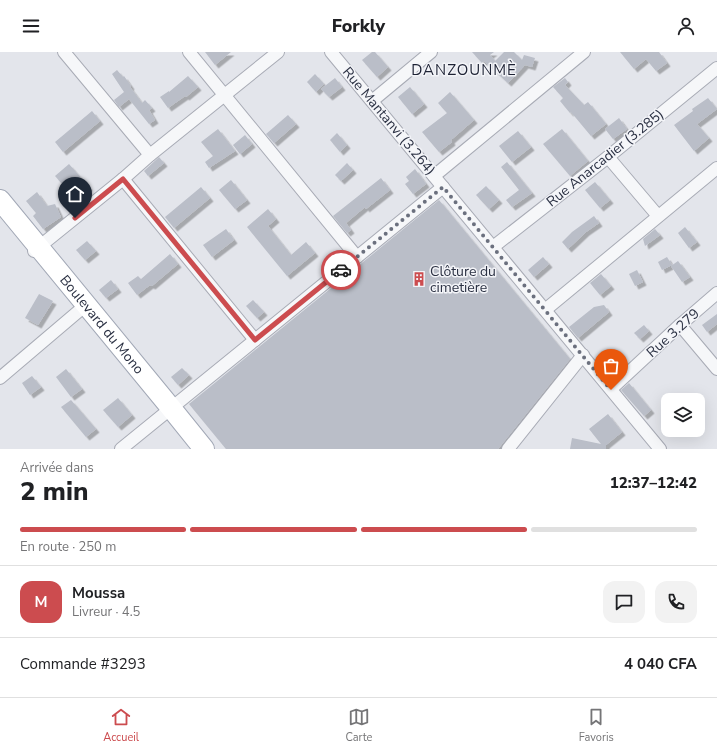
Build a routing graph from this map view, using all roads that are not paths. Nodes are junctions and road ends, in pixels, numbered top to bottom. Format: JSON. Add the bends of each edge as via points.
{"nodes":[{"id":1,"x":64,"y":52,"type":"edge"},
{"id":2,"x":189,"y":52,"type":"edge"},
{"id":3,"x":278,"y":52,"type":"edge"},
{"id":4,"x":331,"y":52,"type":"edge"},
{"id":5,"x":431,"y":52,"type":"edge"},
{"id":6,"x":584,"y":52,"type":"edge"},
{"id":7,"x":717,"y":68,"type":"edge"},
{"id":8,"x":224,"y":95,"type":"junction"},
{"id":9,"x":372,"y":101,"type":"junction"},
{"id":10,"x":150,"y":155,"type":"junction"},
{"id":11,"x":608,"y":157,"type":"junction"},
{"id":12,"x":717,"y":168,"type":"edge"},
{"id":13,"x":434,"y":176,"type":"junction"},
{"id":14,"x":123,"y":179,"type":"junction"},
{"id":15,"x":443,"y":187,"type":"junction"},
{"id":16,"x":0,"y":200,"type":"edge"},
{"id":17,"x":0,"y":212,"type":"edge"},
{"id":18,"x":658,"y":216,"type":"junction"},
{"id":19,"x":493,"y":247,"type":"junction"},
{"id":20,"x":36,"y":250,"type":"junction"},
{"id":21,"x":357,"y":257,"type":"junction"},
{"id":22,"x":717,"y":293,"type":"edge"},
{"id":23,"x":80,"y":310,"type":"junction"},
{"id":24,"x":545,"y":310,"type":"junction"},
{"id":25,"x":680,"y":325,"type":"junction"},
{"id":26,"x":255,"y":340,"type":"junction"},
{"id":27,"x":583,"y":355,"type":"junction"},
{"id":28,"x":717,"y":369,"type":"edge"},
{"id":29,"x":0,"y":378,"type":"edge"},
{"id":30,"x":611,"y":390,"type":"junction"},
{"id":31,"x":168,"y":410,"type":"junction"},
{"id":32,"x":121,"y":449,"type":"edge"},
{"id":33,"x":195,"y":449,"type":"edge"},
{"id":34,"x":204,"y":449,"type":"edge"},
{"id":35,"x":508,"y":449,"type":"edge"},
{"id":36,"x":660,"y":449,"type":"edge"}],
"edges":[{"from":1,"to":10,"type":"street"},
{"from":2,"to":8,"type":"street"},
{"from":3,"to":8,"type":"street"},
{"from":4,"to":9,"type":"street","name":"Rue Mantanvi (3.264)"},
{"from":5,"to":9,"type":"street"},
{"from":6,"to":13,"type":"street"},
{"from":7,"to":11,"type":"street","name":"Rue Anarcadier (3.285)"},
{"from":8,"to":10,"type":"street"},
{"from":8,"to":21,"type":"street"},
{"from":9,"to":13,"type":"street","name":"Rue Mantanvi (3.264)"},
{"from":10,"to":14,"type":"street"},
{"from":11,"to":18,"type":"street"},
{"from":11,"to":19,"type":"street","name":"Rue Anarcadier (3.285)"},
{"from":12,"to":18,"type":"street"},
{"from":13,"to":15,"type":"street","name":"Rue Mantanvi (3.264)"},
{"from":14,"to":20,"type":"street"},
{"from":14,"to":26,"type":"street"},
{"from":15,"to":19,"type":"street","name":"Rue Mantanvi (3.264)"},
{"from":15,"to":21,"type":"street"},
{"from":16,"to":20,"type":"main road","name":"Boulevard du Mono"},
{"from":17,"to":20,"type":"main road","name":"Boulevard du Mono"},
{"from":18,"to":24,"type":"street"},
{"from":19,"to":24,"type":"street","name":"Rue Mantanvi (3.264)"},
{"from":20,"to":23,"type":"main road","name":"Boulevard du Mono"},
{"from":20,"to":31,"type":"main road","name":"Boulevard du Mono"},
{"from":21,"to":26,"type":"street"},
{"from":22,"to":25,"type":"street","name":"Rue 3.279"},
{"from":23,"to":29,"type":"street"},
{"from":23,"to":31,"type":"main road","name":"Boulevard du Mono"},
{"from":24,"to":27,"type":"street","name":"Rue Mantanvi (3.264)"},
{"from":25,"to":28,"type":"street"},
{"from":25,"to":30,"type":"street","name":"Rue 3.279"},
{"from":26,"to":31,"type":"street"},
{"from":27,"to":30,"type":"street","name":"Rue Mantanvi (3.264)"},
{"from":27,"to":35,"type":"street"},
{"from":30,"to":36,"type":"street","name":"Rue Mantanvi (3.264)"},
{"from":31,"to":32,"type":"street"},
{"from":31,"to":33,"type":"main road","name":"Boulevard du Mono"},
{"from":31,"to":34,"type":"main road","name":"Boulevard du Mono"}]}
